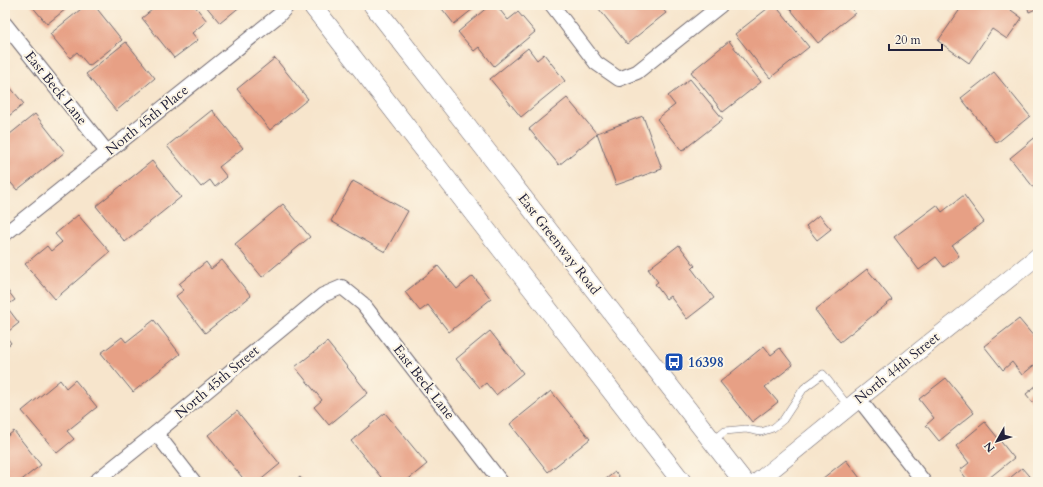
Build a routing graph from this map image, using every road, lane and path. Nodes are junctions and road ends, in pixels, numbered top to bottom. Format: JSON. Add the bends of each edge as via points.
{"nodes":[{"id":1,"x":288,"y":5,"type":"edge"},
{"id":2,"x":312,"y":5,"type":"edge"},
{"id":3,"x":373,"y":5,"type":"edge"},
{"id":4,"x":552,"y":5,"type":"edge"},
{"id":5,"x":721,"y":5,"type":"edge"},
{"id":6,"x":5,"y":24,"type":"edge"},
{"id":7,"x":107,"y":152,"type":"junction"},
{"id":8,"x":5,"y":234,"type":"edge"},
{"id":9,"x":1036,"y":260,"type":"edge"},
{"id":10,"x":342,"y":287,"type":"joint"},
{"id":11,"x":854,"y":403,"type":"junction"},
{"id":12,"x":156,"y":433,"type":"junction"},
{"id":13,"x":713,"y":441,"type":"junction"},
{"id":14,"x":95,"y":482,"type":"edge"},
{"id":15,"x":194,"y":482,"type":"edge"},
{"id":16,"x":501,"y":482,"type":"edge"},
{"id":17,"x":682,"y":482,"type":"edge"},
{"id":18,"x":744,"y":482,"type":"edge"},
{"id":19,"x":757,"y":482,"type":"edge"},
{"id":20,"x":924,"y":482,"type":"edge"}],
"edges":[{"from":1,"to":7,"type":"street","name":"North 45th Place"},
{"from":2,"to":17,"type":"main road"},
{"from":3,"to":13,"type":"main road","name":"East Greenway Road"},
{"from":4,"to":5,"type":"street","via":[[596,63],[619,79],[637,72]]},
{"from":6,"to":7,"type":"street","name":"East Beck Lane"},
{"from":7,"to":8,"type":"street","name":"North 45th Place"},
{"from":9,"to":11,"type":"street","name":"North 44th Street"},
{"from":10,"to":12,"type":"street","name":"North 45th Street","via":[[323,295]]},
{"from":10,"to":16,"type":"street","name":"East Beck Lane","via":[[363,304]]},
{"from":11,"to":13,"type":"lane","via":[[823,374],[804,388],[783,420],[773,428],[761,432],[746,429],[724,431]]},
{"from":11,"to":19,"type":"street","name":"North 44th Street"},
{"from":11,"to":20,"type":"street"},
{"from":12,"to":14,"type":"street","name":"North 45th Street"},
{"from":12,"to":15,"type":"street"},
{"from":13,"to":18,"type":"main road","name":"East Greenway Road"}]}
